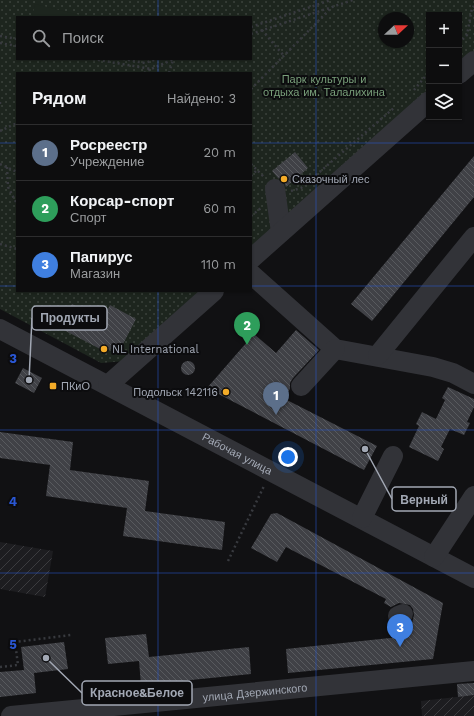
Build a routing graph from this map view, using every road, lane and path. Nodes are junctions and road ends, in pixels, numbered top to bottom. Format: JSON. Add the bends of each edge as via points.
{"nodes":[{"id":1,"x":331,"y":0,"type":"edge"},
{"id":2,"x":353,"y":0,"type":"edge"},
{"id":3,"x":346,"y":1,"type":"edge"},
{"id":4,"x":474,"y":6,"type":"edge"},
{"id":5,"x":332,"y":7,"type":"junction"},
{"id":6,"x":252,"y":27,"type":"edge"},
{"id":7,"x":262,"y":30,"type":"junction"},
{"id":8,"x":252,"y":34,"type":"edge"},
{"id":9,"x":0,"y":36,"type":"edge"},
{"id":10,"x":16,"y":39,"type":"edge"},
{"id":11,"x":462,"y":40,"type":"edge"},
{"id":12,"x":0,"y":43,"type":"edge"},
{"id":13,"x":16,"y":46,"type":"edge"},
{"id":14,"x":284,"y":56,"type":"junction"},
{"id":15,"x":99,"y":60,"type":"edge"},
{"id":16,"x":128,"y":60,"type":"edge"},
{"id":17,"x":155,"y":60,"type":"edge"},
{"id":18,"x":171,"y":60,"type":"edge"},
{"id":19,"x":173,"y":60,"type":"edge"},
{"id":20,"x":474,"y":61,"type":"edge"},
{"id":21,"x":151,"y":69,"type":"junction"},
{"id":22,"x":462,"y":71,"type":"edge"},
{"id":23,"x":146,"y":72,"type":"edge"},
{"id":24,"x":169,"y":72,"type":"edge"},
{"id":25,"x":426,"y":81,"type":"edge"},
{"id":26,"x":252,"y":88,"type":"edge"},
{"id":27,"x":421,"y":96,"type":"edge"},
{"id":28,"x":396,"y":106,"type":"dead end"},
{"id":29,"x":16,"y":123,"type":"edge"},
{"id":30,"x":0,"y":131,"type":"edge"},
{"id":31,"x":0,"y":164,"type":"edge"},
{"id":32,"x":7,"y":167,"type":"junction"},
{"id":33,"x":257,"y":170,"type":"dead end"},
{"id":34,"x":16,"y":172,"type":"edge"},
{"id":35,"x":252,"y":175,"type":"edge"},
{"id":36,"x":276,"y":193,"type":"junction"},
{"id":37,"x":16,"y":202,"type":"edge"},
{"id":38,"x":252,"y":215,"type":"edge"},
{"id":39,"x":281,"y":232,"type":"junction"},
{"id":40,"x":474,"y":237,"type":"edge"},
{"id":41,"x":0,"y":244,"type":"edge"},
{"id":42,"x":16,"y":249,"type":"edge"},
{"id":43,"x":252,"y":258,"type":"edge"},
{"id":44,"x":252,"y":275,"type":"edge"},
{"id":45,"x":213,"y":292,"type":"edge"},
{"id":46,"x":0,"y":329,"type":"edge"},
{"id":47,"x":335,"y":349,"type":"junction"},
{"id":48,"x":378,"y":355,"type":"junction"},
{"id":49,"x":108,"y":384,"type":"junction"},
{"id":50,"x":474,"y":384,"type":"edge"},
{"id":51,"x":301,"y":386,"type":"dead end"},
{"id":52,"x":393,"y":456,"type":"dead end"},
{"id":53,"x":264,"y":485,"type":"dead end"},
{"id":54,"x":474,"y":496,"type":"edge"},
{"id":55,"x":362,"y":518,"type":"junction"},
{"id":56,"x":434,"y":556,"type":"junction"},
{"id":57,"x":228,"y":561,"type":"dead end"},
{"id":58,"x":474,"y":578,"type":"edge"},
{"id":59,"x":71,"y":636,"type":"dead end"},
{"id":60,"x":0,"y":667,"type":"edge"},
{"id":61,"x":474,"y":671,"type":"edge"},
{"id":62,"x":11,"y":716,"type":"edge"}],
"edges":[{"from":1,"to":6,"type":"path"},
{"from":2,"to":3,"type":"path"},
{"from":3,"to":5,"type":"path"},
{"from":4,"to":11,"type":"path","via":[[468,35]]},
{"from":5,"to":7,"type":"path"},
{"from":5,"to":14,"type":"path"},
{"from":7,"to":8,"type":"path"},
{"from":7,"to":14,"type":"path"},
{"from":9,"to":10,"type":"path"},
{"from":12,"to":13,"type":"path"},
{"from":14,"to":26,"type":"path"},
{"from":15,"to":21,"type":"path"},
{"from":16,"to":17,"type":"path","via":[[145,63]]},
{"from":18,"to":21,"type":"path"},
{"from":19,"to":24,"type":"path"},
{"from":20,"to":22,"type":"street"},
{"from":21,"to":23,"type":"path"},
{"from":25,"to":27,"type":"path"},
{"from":27,"to":39,"type":"street"},
{"from":28,"to":36,"type":"path","via":[[301,188]]},
{"from":29,"to":30,"type":"path"},
{"from":31,"to":32,"type":"path"},
{"from":32,"to":34,"type":"path"},
{"from":32,"to":37,"type":"path","via":[[8,187]]},
{"from":33,"to":35,"type":"path"},
{"from":36,"to":38,"type":"path"},
{"from":36,"to":39,"type":"street"},
{"from":39,"to":43,"type":"street"},
{"from":40,"to":48,"type":"street"},
{"from":41,"to":42,"type":"path"},
{"from":44,"to":47,"type":"street"},
{"from":45,"to":49,"type":"street"},
{"from":46,"to":49,"type":"street","name":"Рабочая улица"},
{"from":47,"to":48,"type":"street"},
{"from":47,"to":51,"type":"street"},
{"from":48,"to":50,"type":"street","via":[[440,369]]},
{"from":49,"to":55,"type":"street","name":"Рабочая улица"},
{"from":52,"to":55,"type":"street"},
{"from":53,"to":57,"type":"path"},
{"from":54,"to":56,"type":"street"},
{"from":55,"to":56,"type":"street","name":"Рабочая улица"},
{"from":56,"to":58,"type":"street","name":"Рабочая улица"},
{"from":59,"to":60,"type":"path","via":[[15,642],[18,665]]},
{"from":61,"to":62,"type":"street","name":"улица Дзержинского"}]}
